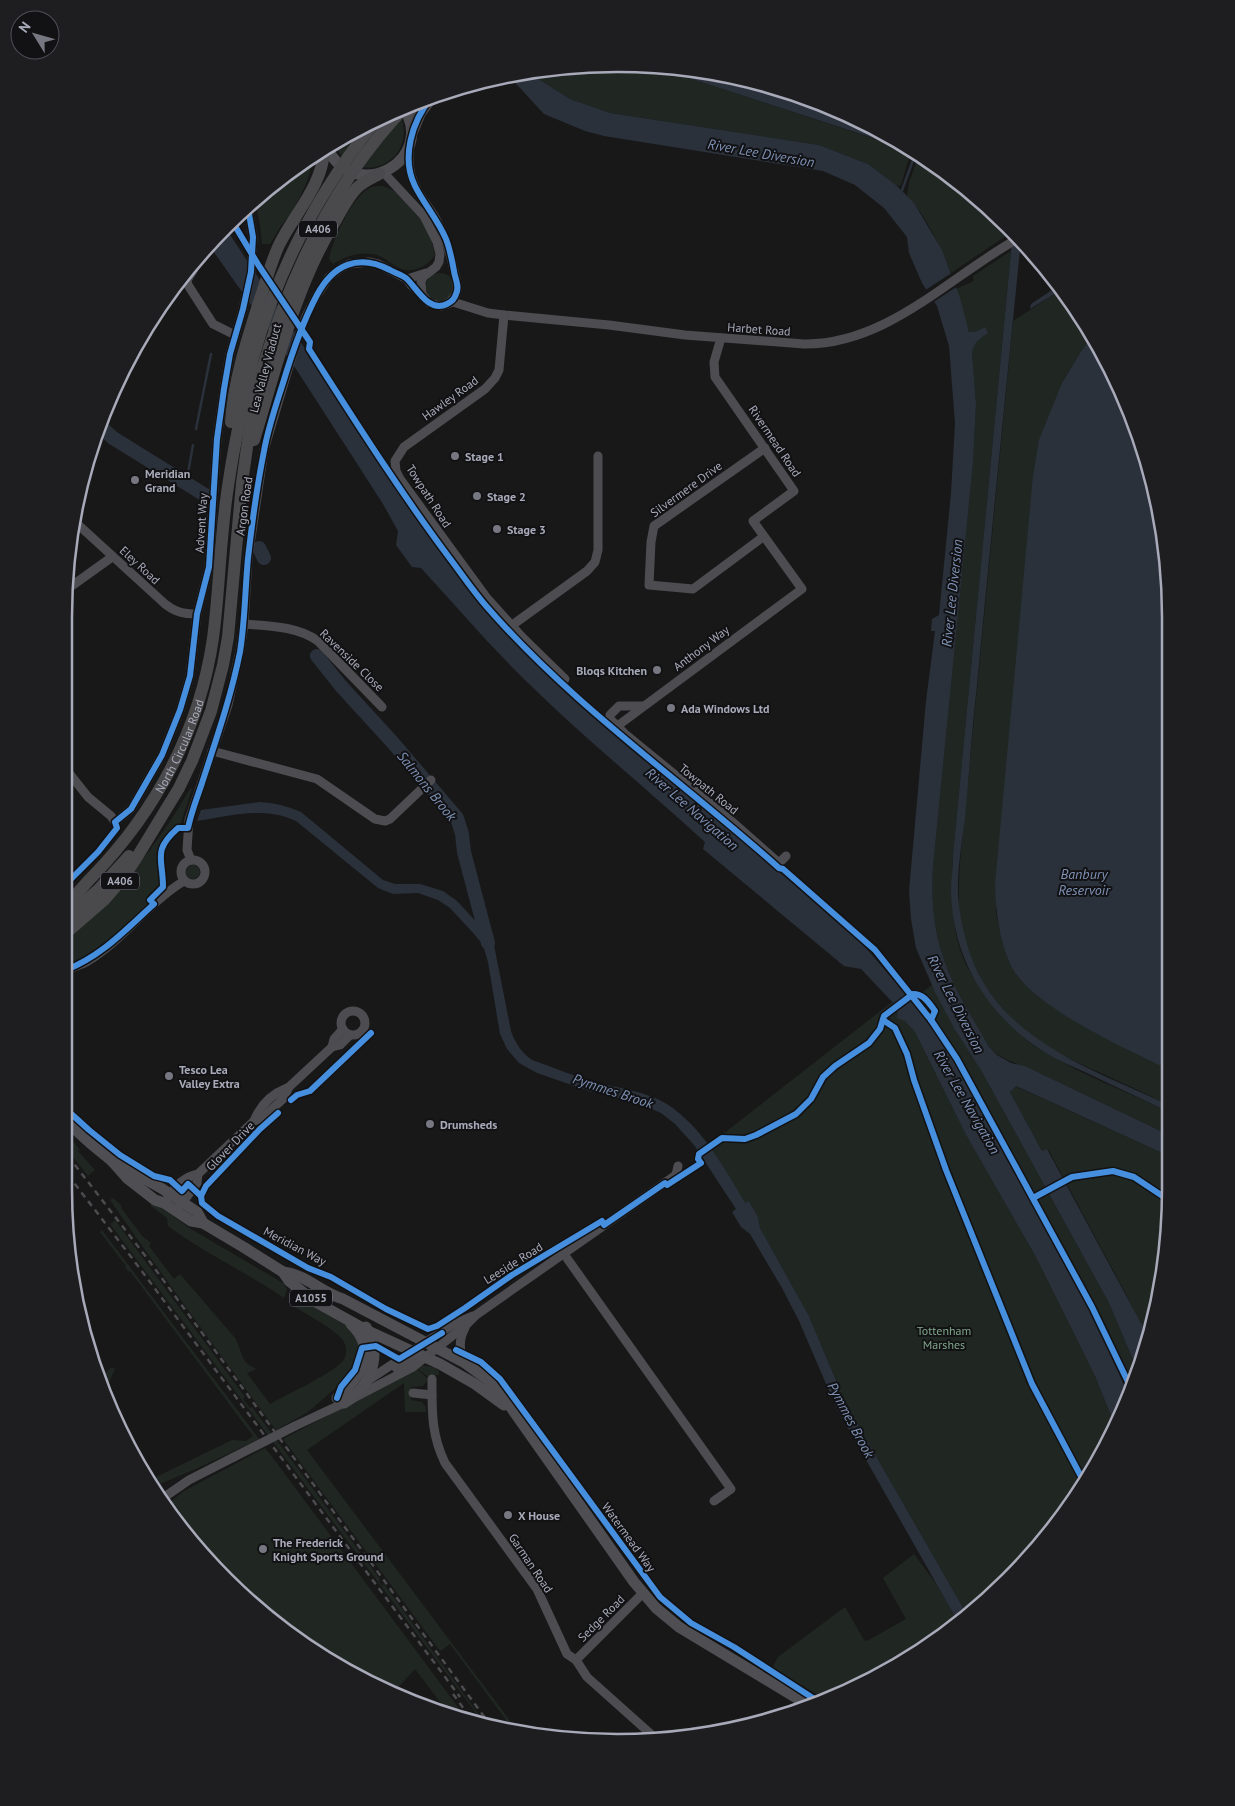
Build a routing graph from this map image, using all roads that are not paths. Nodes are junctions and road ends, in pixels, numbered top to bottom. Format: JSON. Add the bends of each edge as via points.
{"nodes":[{"id":1,"x":423,"y":108,"type":"edge"},
{"id":2,"x":408,"y":114,"type":"edge"},
{"id":3,"x":392,"y":122,"type":"edge"},
{"id":4,"x":412,"y":132,"type":"junction"},
{"id":5,"x":365,"y":135,"type":"edge"},
{"id":6,"x":409,"y":145,"type":"junction"},
{"id":7,"x":330,"y":155,"type":"edge"},
{"id":8,"x":324,"y":159,"type":"edge"},
{"id":9,"x":381,"y":174,"type":"junction"},
{"id":10,"x":249,"y":216,"type":"edge"},
{"id":11,"x":1012,"y":242,"type":"edge"},
{"id":12,"x":430,"y":271,"type":"junction"},
{"id":13,"x":407,"y":279,"type":"junction"},
{"id":14,"x":188,"y":283,"type":"edge"},
{"id":15,"x":458,"y":286,"type":"junction"},
{"id":16,"x":422,"y":294,"type":"junction"},
{"id":17,"x":447,"y":304,"type":"junction"},
{"id":18,"x":470,"y":308,"type":"junction"},
{"id":19,"x":504,"y":315,"type":"junction"},
{"id":20,"x":235,"y":334,"type":"junction"},
{"id":21,"x":721,"y":338,"type":"junction"},
{"id":22,"x":765,"y":448,"type":"junction"},
{"id":23,"x":598,"y":456,"type":"dead end"},
{"id":24,"x":395,"y":461,"type":"joint"},
{"id":25,"x":235,"y":482,"type":"junction"},
{"id":26,"x":80,"y":527,"type":"edge"},
{"id":27,"x":763,"y":537,"type":"junction"},
{"id":28,"x":112,"y":557,"type":"junction"},
{"id":29,"x":233,"y":576,"type":"joint"},
{"id":30,"x":74,"y":584,"type":"edge"},
{"id":31,"x":219,"y":584,"type":"joint"},
{"id":32,"x":802,"y":589,"type":"joint"},
{"id":33,"x":197,"y":614,"type":"junction"},
{"id":34,"x":244,"y":624,"type":"junction"},
{"id":35,"x":512,"y":626,"type":"junction"},
{"id":36,"x":565,"y":678,"type":"dead end"},
{"id":37,"x":643,"y":706,"type":"junction"},
{"id":38,"x":382,"y":707,"type":"dead end"},
{"id":39,"x":616,"y":727,"type":"junction"},
{"id":40,"x":212,"y":751,"type":"junction"},
{"id":41,"x":72,"y":777,"type":"edge"},
{"id":42,"x":428,"y":782,"type":"dead end"},
{"id":43,"x":161,"y":818,"type":"junction"},
{"id":44,"x":786,"y":856,"type":"dead end"},
{"id":45,"x":191,"y":860,"type":"junction"},
{"id":46,"x":184,"y":881,"type":"junction"},
{"id":47,"x":85,"y":884,"type":"junction"},
{"id":48,"x":72,"y":893,"type":"edge"},
{"id":49,"x":72,"y":898,"type":"edge"},
{"id":50,"x":72,"y":913,"type":"edge"},
{"id":51,"x":72,"y":928,"type":"edge"},
{"id":52,"x":72,"y":968,"type":"edge"},
{"id":53,"x":346,"y":1032,"type":"dead end"},
{"id":54,"x":72,"y":1126,"type":"edge"},
{"id":55,"x":677,"y":1170,"type":"dead end"},
{"id":56,"x":198,"y":1174,"type":"junction"},
{"id":57,"x":169,"y":1202,"type":"junction"},
{"id":58,"x":184,"y":1203,"type":"junction"},
{"id":59,"x":203,"y":1223,"type":"junction"},
{"id":60,"x":564,"y":1254,"type":"junction"},
{"id":61,"x":283,"y":1272,"type":"junction"},
{"id":62,"x":331,"y":1296,"type":"junction"},
{"id":63,"x":476,"y":1315,"type":"junction"},
{"id":64,"x":344,"y":1318,"type":"junction"},
{"id":65,"x":466,"y":1325,"type":"junction"},
{"id":66,"x":368,"y":1331,"type":"junction"},
{"id":67,"x":435,"y":1347,"type":"junction"},
{"id":68,"x":412,"y":1352,"type":"junction"},
{"id":69,"x":425,"y":1356,"type":"junction"},
{"id":70,"x":465,"y":1363,"type":"junction"},
{"id":71,"x":368,"y":1380,"type":"junction"},
{"id":72,"x":432,"y":1380,"type":"dead end"},
{"id":73,"x":413,"y":1393,"type":"dead end"},
{"id":74,"x":432,"y":1394,"type":"junction"},
{"id":75,"x":340,"y":1400,"type":"junction"},
{"id":76,"x":516,"y":1416,"type":"junction"},
{"id":77,"x":167,"y":1495,"type":"edge"},
{"id":78,"x":714,"y":1502,"type":"dead end"},
{"id":79,"x":643,"y":1593,"type":"junction"},
{"id":80,"x":576,"y":1660,"type":"junction"},
{"id":81,"x":802,"y":1701,"type":"edge"},
{"id":82,"x":649,"y":1732,"type":"edge"}],
"edges":[{"from":1,"to":4,"type":"highway"},
{"from":2,"to":4,"type":"main road"},
{"from":3,"to":25,"type":"highway","name":"Lea Valley Viaduct","number":"A406","bridge":true,"via":[[331,207],[285,300],[262,370]]},
{"from":4,"to":6,"type":"main road"},
{"from":5,"to":25,"type":"highway","name":"Lea Valley Viaduct","number":"A406","bridge":true,"via":[[318,204],[293,250],[273,298],[253,358],[239,417]]},
{"from":6,"to":9,"type":"main road","via":[[394,167]]},
{"from":6,"to":15,"type":"street","via":[[410,175],[446,239]]},
{"from":7,"to":9,"type":"main road","via":[[348,171],[360,175]]},
{"from":8,"to":25,"type":"highway","via":[[317,180],[281,241],[244,348],[232,416]]},
{"from":9,"to":12,"type":"street","via":[[420,210],[432,230],[440,254],[436,267]]},
{"from":9,"to":25,"type":"highway","via":[[358,187],[315,258],[294,309]]},
{"from":10,"to":20,"type":"street","name":"Advent Way","via":[[254,241],[251,272]]},
{"from":11,"to":21,"type":"street","name":"Harbet Road","via":[[872,330],[833,343]]},
{"from":12,"to":13,"type":"street"},
{"from":12,"to":15,"type":"street","via":[[445,269],[455,277]]},
{"from":12,"to":16,"type":"street","via":[[421,282]]},
{"from":13,"to":16,"type":"street","name":"Argon Road"},
{"from":13,"to":34,"type":"street","name":"Argon Road","via":[[378,264],[348,264],[328,277],[306,316],[264,450],[248,558]]},
{"from":14,"to":20,"type":"street","via":[[212,324]]},
{"from":15,"to":17,"type":"street"},
{"from":15,"to":18,"type":"street","via":[[458,294]]},
{"from":16,"to":17,"type":"street","via":[[429,303]]},
{"from":17,"to":18,"type":"street","name":"Harbet Road","via":[[453,302]]},
{"from":18,"to":19,"type":"street","name":"Harbet Road"},
{"from":19,"to":21,"type":"street","name":"Harbet Road"},
{"from":19,"to":24,"type":"street","name":"Hawley Road","via":[[499,370],[495,378],[485,389],[404,447]]},
{"from":20,"to":33,"type":"street","name":"Advent Way","via":[[217,439],[209,567]]},
{"from":21,"to":22,"type":"street","name":"Rivermead Road","via":[[714,362],[715,377]]},
{"from":22,"to":27,"type":"street","name":"Rivermead Road","via":[[794,491],[753,521]]},
{"from":22,"to":27,"type":"street","name":"Silvermere Drive","via":[[654,526],[649,585],[693,589]]},
{"from":23,"to":35,"type":"street","via":[[598,550],[595,562]]},
{"from":24,"to":35,"type":"street","name":"Towpath Road","via":[[400,479],[428,520]]},
{"from":25,"to":29,"type":"highway","name":"Lea Valley Viaduct","number":"A406"},
{"from":25,"to":31,"type":"highway","name":"Lea Valley Viaduct","number":"A406"},
{"from":26,"to":28,"type":"street","name":"Eley Road"},
{"from":27,"to":32,"type":"street","name":"Rivermead Road"},
{"from":28,"to":30,"type":"street"},
{"from":28,"to":33,"type":"street","name":"Eley Road","via":[[174,611]]},
{"from":29,"to":43,"type":"highway","name":"North Circular Road","number":"A406","via":[[224,665],[211,711],[192,761]]},
{"from":31,"to":47,"type":"highway","name":"North Circular Road","number":"A406","via":[[207,669],[194,714],[170,772],[140,820]]},
{"from":32,"to":37,"type":"street","name":"Anthony Way"},
{"from":33,"to":41,"type":"street","name":"Advent Way","via":[[190,676],[172,732],[131,809],[115,822]]},
{"from":34,"to":38,"type":"street","name":"Ravenside Close","via":[[275,626],[311,636]]},
{"from":34,"to":40,"type":"street","name":"Argon Road","via":[[230,697]]},
{"from":35,"to":36,"type":"street","name":"Towpath Road"},
{"from":37,"to":39,"type":"street","name":"Anthony Way"},
{"from":37,"to":39,"type":"street","via":[[614,709],[610,719]]},
{"from":39,"to":44,"type":"street","name":"Towpath Road","via":[[778,863]]},
{"from":40,"to":42,"type":"street","via":[[317,779],[380,820],[390,819]]},
{"from":40,"to":45,"type":"street","name":"Argon Road","via":[[188,828],[187,850]]},
{"from":43,"to":50,"type":"highway","number":"A406","via":[[113,875]]},
{"from":43,"to":51,"type":"highway","number":"A406","via":[[123,878]]},
{"from":45,"to":46,"type":"street","via":[[182,867]]},
{"from":45,"to":46,"type":"street","via":[[203,865],[205,875],[198,884]]},
{"from":46,"to":52,"type":"street","via":[[168,891],[106,948],[87,962]]},
{"from":47,"to":48,"type":"highway"},
{"from":47,"to":49,"type":"highway","number":"A406"},
{"from":53,"to":56,"type":"street","name":"Glover Drive","via":[[334,1039],[332,1047],[258,1111],[254,1121]]},
{"from":54,"to":57,"type":"main road","number":"A1055","via":[[112,1161]]},
{"from":55,"to":60,"type":"street","name":"Leeside Road"},
{"from":56,"to":57,"type":"street","name":"Glover Drive","via":[[188,1176]]},
{"from":56,"to":58,"type":"street","name":"Glover Drive","via":[[197,1183]]},
{"from":57,"to":58,"type":"main road","number":"A1055"},
{"from":57,"to":59,"type":"main road","number":"A1055","via":[[191,1221]]},
{"from":58,"to":59,"type":"main road","number":"A1055","via":[[197,1212]]},
{"from":59,"to":61,"type":"main road","number":"A1055"},
{"from":60,"to":63,"type":"street","name":"Leeside Road"},
{"from":60,"to":78,"type":"street","via":[[731,1489]]},
{"from":61,"to":62,"type":"main road","number":"A1055","via":[[294,1273]]},
{"from":61,"to":64,"type":"main road","number":"A1055","via":[[297,1288]]},
{"from":62,"to":66,"type":"main road","via":[[358,1317]]},
{"from":62,"to":67,"type":"main road","number":"A1055"},
{"from":63,"to":65,"type":"street","name":"Leeside Road"},
{"from":63,"to":67,"type":"street","name":"Leeside Road","via":[[452,1325]]},
{"from":64,"to":66,"type":"main road","number":"A1055"},
{"from":64,"to":75,"type":"main road","via":[[359,1334],[364,1359],[355,1380]]},
{"from":65,"to":67,"type":"street","name":"Leeside Road"},
{"from":65,"to":70,"type":"street","via":[[460,1345]]},
{"from":66,"to":68,"type":"main road","number":"A1055"},
{"from":66,"to":71,"type":"main road","via":[[374,1353]]},
{"from":67,"to":68,"type":"street","name":"Leeside Road"},
{"from":67,"to":69,"type":"main road"},
{"from":67,"to":70,"type":"main road","name":"Watermead Way","number":"A1055"},
{"from":68,"to":69,"type":"main road","number":"A1055"},
{"from":68,"to":71,"type":"street","name":"Leeside Road"},
{"from":69,"to":71,"type":"street"},
{"from":69,"to":75,"type":"street","via":[[412,1367]]},
{"from":69,"to":76,"type":"main road","name":"Watermead Way","number":"A1055","via":[[476,1384]]},
{"from":70,"to":76,"type":"main road","name":"Watermead Way","number":"A1055","via":[[493,1384]]},
{"from":71,"to":75,"type":"main road","via":[[358,1393]]},
{"from":72,"to":74,"type":"street","name":"Garman Road"},
{"from":73,"to":74,"type":"street"},
{"from":74,"to":80,"type":"street","name":"Garman Road","via":[[432,1426],[445,1463],[537,1589],[567,1654]]},
{"from":75,"to":77,"type":"street","bridge":true,"via":[[189,1480]]},
{"from":76,"to":79,"type":"main road","name":"Watermead Way","number":"A1055"},
{"from":79,"to":80,"type":"street","name":"Sedge Road"},
{"from":79,"to":81,"type":"main road","name":"Watermead Way","number":"A1055","via":[[679,1627]]},
{"from":80,"to":82,"type":"street","name":"Garman Road","via":[[587,1677]]}]}
